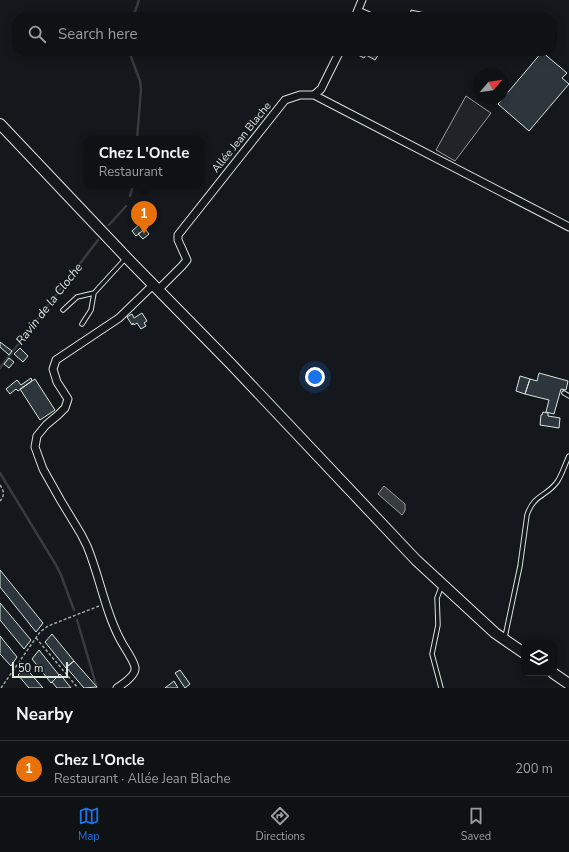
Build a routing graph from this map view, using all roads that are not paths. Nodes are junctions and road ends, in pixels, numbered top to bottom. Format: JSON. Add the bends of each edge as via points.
{"nodes":[{"id":1,"x":362,"y":0,"type":"edge"},
{"id":2,"x":358,"y":9,"type":"junction"},
{"id":3,"x":357,"y":12,"type":"edge"},
{"id":4,"x":365,"y":12,"type":"edge"},
{"id":5,"x":338,"y":56,"type":"edge"},
{"id":6,"x":314,"y":94,"type":"junction"},
{"id":7,"x":0,"y":124,"type":"edge"},
{"id":8,"x":0,"y":129,"type":"edge"},
{"id":9,"x":22,"y":148,"type":"junction"},
{"id":10,"x":569,"y":227,"type":"edge"},
{"id":11,"x":126,"y":257,"type":"junction"},
{"id":12,"x":155,"y":287,"type":"junction"},
{"id":13,"x":94,"y":293,"type":"junction"},
{"id":14,"x":63,"y":310,"type":"dead end"},
{"id":15,"x":82,"y":324,"type":"dead end"},
{"id":16,"x":564,"y":393,"type":"dead end"},
{"id":17,"x":569,"y":396,"type":"edge"},
{"id":18,"x":569,"y":456,"type":"edge"},
{"id":19,"x":442,"y":584,"type":"junction"},
{"id":20,"x":505,"y":640,"type":"junction"},
{"id":21,"x":521,"y":651,"type":"edge"},
{"id":22,"x":557,"y":676,"type":"edge"},
{"id":23,"x":569,"y":684,"type":"edge"},
{"id":24,"x":117,"y":688,"type":"edge"},
{"id":25,"x":441,"y":688,"type":"edge"}],
"edges":[{"from":1,"to":2,"type":"street"},
{"from":2,"to":3,"type":"street"},
{"from":2,"to":4,"type":"lane"},
{"from":5,"to":6,"type":"street","via":[[321,89]]},
{"from":6,"to":10,"type":"street"},
{"from":6,"to":12,"type":"street","name":"Allée Jean Blache","via":[[285,100],[178,235],[187,260]]},
{"from":7,"to":9,"type":"main road"},
{"from":8,"to":9,"type":"main road"},
{"from":9,"to":11,"type":"main road"},
{"from":11,"to":12,"type":"main road"},
{"from":11,"to":13,"type":"lane"},
{"from":12,"to":19,"type":"main road","via":[[416,560]]},
{"from":12,"to":24,"type":"street","via":[[119,318],[56,360],[52,369],[68,399],[65,408],[38,436],[35,447],[43,469],[87,546],[118,636],[136,668],[133,675]]},
{"from":13,"to":14,"type":"lane","via":[[77,297]]},
{"from":13,"to":15,"type":"lane","via":[[91,310]]},
{"from":16,"to":17,"type":"lane"},
{"from":18,"to":20,"type":"lane","via":[[557,482],[529,508]]},
{"from":19,"to":20,"type":"main road"},
{"from":19,"to":25,"type":"lane","via":[[437,598],[438,625],[432,654]]},
{"from":20,"to":21,"type":"main road"},
{"from":22,"to":23,"type":"main road"}]}
